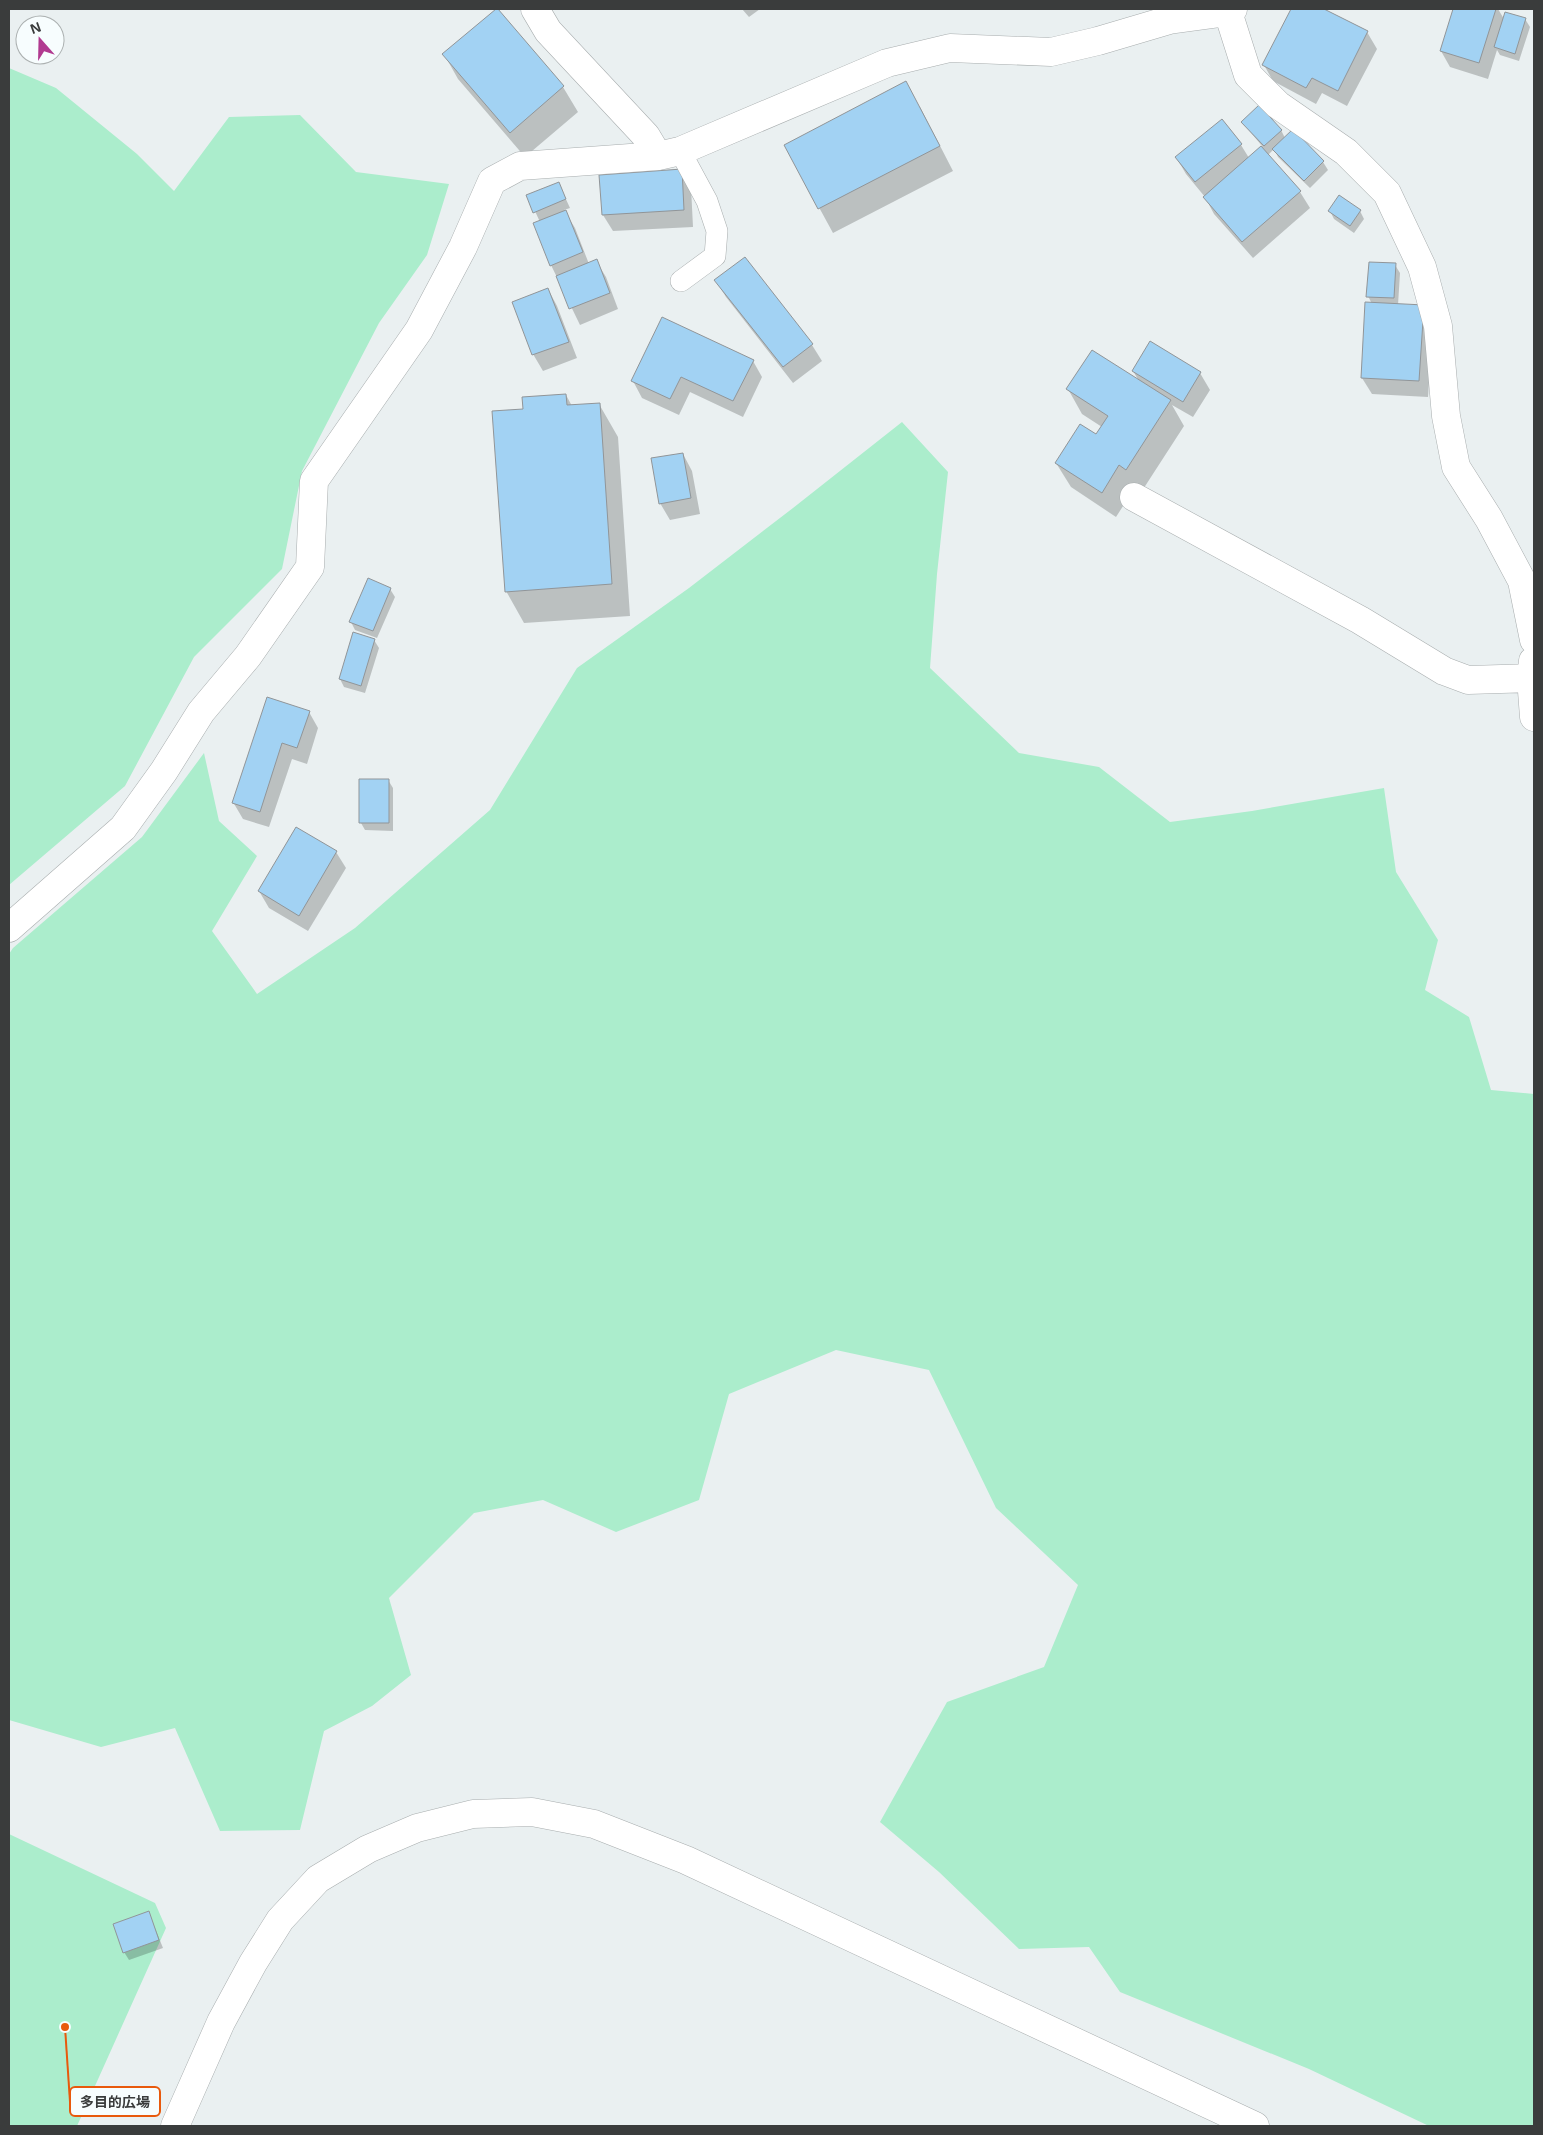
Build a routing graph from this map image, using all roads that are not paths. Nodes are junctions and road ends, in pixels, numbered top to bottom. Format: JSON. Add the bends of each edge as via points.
{"nodes":[{"id":1,"x":535,"y":9,"type":"edge"},
{"id":2,"x":1231,"y":10,"type":"edge"},
{"id":3,"x":669,"y":153,"type":"junction"},
{"id":4,"x":681,"y":282,"type":"dead end"},
{"id":5,"x":1134,"y":497,"type":"dead end"},
{"id":6,"x":1534,"y":640,"type":"edge"},
{"id":7,"x":1534,"y":645,"type":"edge"},
{"id":8,"x":1531,"y":678,"type":"junction"},
{"id":9,"x":1534,"y":717,"type":"edge"},
{"id":10,"x":9,"y":928,"type":"edge"},
{"id":11,"x":175,"y":2126,"type":"edge"},
{"id":12,"x":1255,"y":2126,"type":"edge"}],
"edges":[{"from":1,"to":3,"type":"street","via":[[548,31],[646,136]]},
{"from":2,"to":3,"type":"street","via":[[1169,20],[1051,52],[950,48],[887,63]]},
{"from":2,"to":6,"type":"street","via":[[1248,75],[1278,105],[1346,152],[1387,193],[1422,268],[1438,326],[1446,416],[1456,467],[1489,519],[1522,581]]},
{"from":3,"to":4,"type":"lane","via":[[707,202],[717,230],[715,256]]},
{"from":3,"to":10,"type":"street","via":[[520,166],[492,181],[464,247],[418,330],[314,481],[310,567],[248,656],[201,712],[123,828]]},
{"from":5,"to":8,"type":"street","via":[[1360,620],[1444,671],[1468,680]]},
{"from":7,"to":8,"type":"street"},
{"from":8,"to":9,"type":"street"},
{"from":11,"to":12,"type":"street","via":[[221,2022],[253,1962],[280,1920],[318,1879],[368,1849],[417,1828],[473,1814],[532,1812],[594,1824],[686,1860]]}]}
